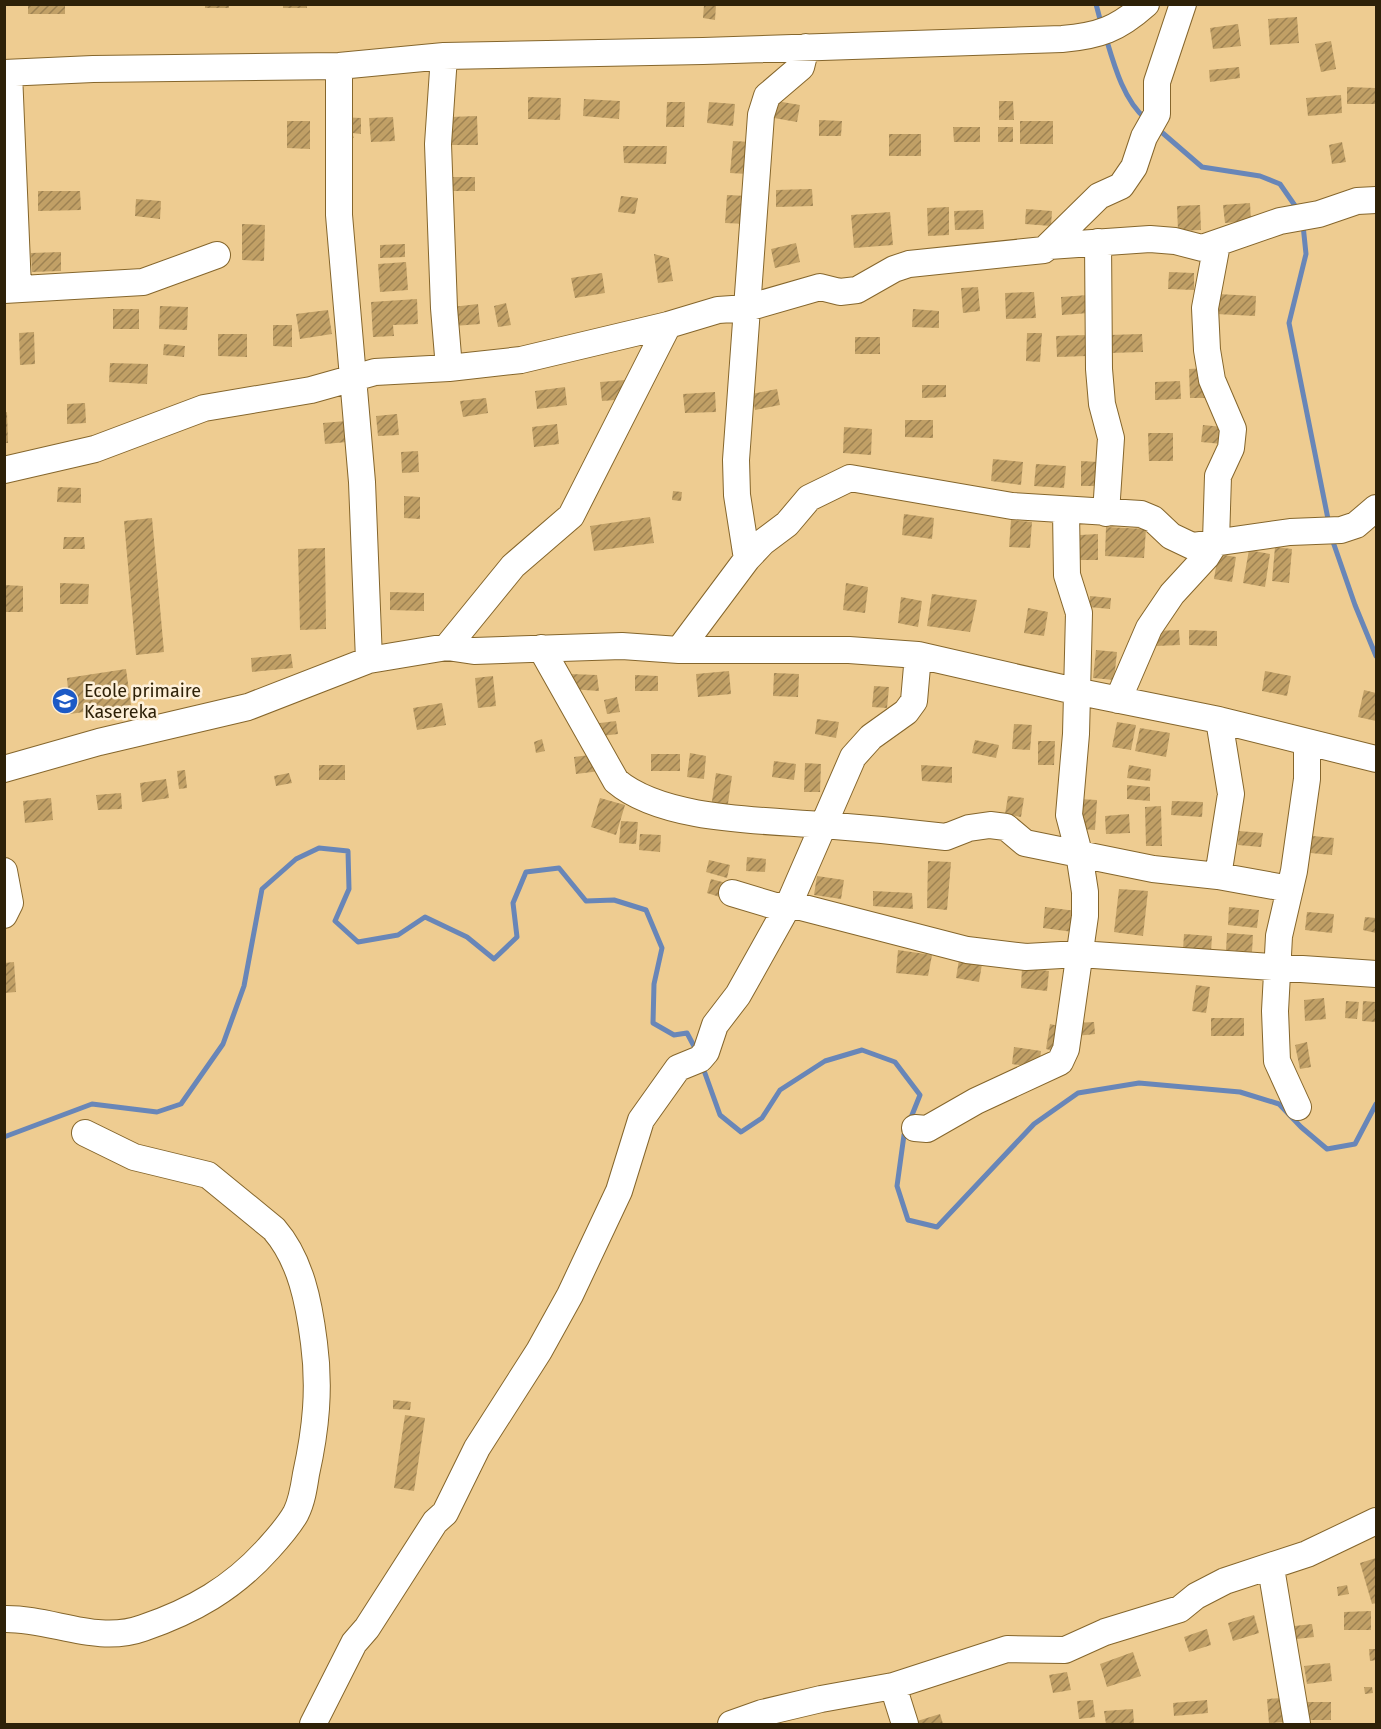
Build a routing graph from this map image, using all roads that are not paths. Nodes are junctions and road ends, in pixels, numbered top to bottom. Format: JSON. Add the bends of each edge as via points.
{"nodes":[{"id":1,"x":1146,"y":4,"type":"edge"},
{"id":2,"x":1183,"y":4,"type":"edge"},
{"id":3,"x":806,"y":47,"type":"junction"},
{"id":4,"x":444,"y":56,"type":"junction"},
{"id":5,"x":339,"y":66,"type":"junction"},
{"id":6,"x":7,"y":73,"type":"edge"},
{"id":7,"x":1377,"y":200,"type":"edge"},
{"id":8,"x":1098,"y":242,"type":"junction"},
{"id":9,"x":1217,"y":244,"type":"junction"},
{"id":10,"x":1049,"y":246,"type":"junction"},
{"id":11,"x":218,"y":255,"type":"dead end"},
{"id":12,"x":11,"y":289,"type":"edge"},
{"id":13,"x":747,"y":308,"type":"junction"},
{"id":14,"x":668,"y":325,"type":"junction"},
{"id":15,"x":449,"y":368,"type":"junction"},
{"id":16,"x":353,"y":377,"type":"junction"},
{"id":17,"x":4,"y":470,"type":"edge"},
{"id":18,"x":1377,"y":508,"type":"edge"},
{"id":19,"x":1066,"y":511,"type":"junction"},
{"id":20,"x":1106,"y":513,"type":"junction"},
{"id":21,"x":1216,"y":541,"type":"junction"},
{"id":22,"x":747,"y":559,"type":"junction"},
{"id":23,"x":447,"y":647,"type":"junction"},
{"id":24,"x":541,"y":648,"type":"junction"},
{"id":25,"x":679,"y":650,"type":"junction"},
{"id":26,"x":918,"y":655,"type":"junction"},
{"id":27,"x":369,"y":660,"type":"junction"},
{"id":28,"x":1075,"y":691,"type":"junction"},
{"id":29,"x":1118,"y":700,"type":"junction"},
{"id":30,"x":1219,"y":720,"type":"junction"},
{"id":31,"x":1307,"y":743,"type":"junction"},
{"id":32,"x":1377,"y":759,"type":"edge"},
{"id":33,"x":4,"y":769,"type":"edge"},
{"id":34,"x":822,"y":825,"type":"junction"},
{"id":35,"x":1080,"y":853,"type":"junction"},
{"id":36,"x":4,"y":871,"type":"edge"},
{"id":37,"x":1218,"y":876,"type":"junction"},
{"id":38,"x":1290,"y":889,"type":"junction"},
{"id":39,"x":732,"y":893,"type":"dead end"},
{"id":40,"x":789,"y":904,"type":"junction"},
{"id":41,"x":4,"y":915,"type":"edge"},
{"id":42,"x":1079,"y":954,"type":"junction"},
{"id":43,"x":1276,"y":966,"type":"junction"},
{"id":44,"x":1377,"y":974,"type":"edge"},
{"id":45,"x":1298,"y":1107,"type":"dead end"},
{"id":46,"x":915,"y":1128,"type":"dead end"},
{"id":47,"x":85,"y":1133,"type":"dead end"},
{"id":48,"x":1377,"y":1521,"type":"edge"},
{"id":49,"x":1271,"y":1568,"type":"junction"},
{"id":50,"x":4,"y":1619,"type":"edge"},
{"id":51,"x":893,"y":1686,"type":"junction"},
{"id":52,"x":313,"y":1725,"type":"edge"},
{"id":53,"x":731,"y":1725,"type":"edge"},
{"id":54,"x":905,"y":1725,"type":"edge"},
{"id":55,"x":1297,"y":1725,"type":"edge"}],
"edges":[{"from":1,"to":3,"type":"street","via":[[1126,22],[1094,36]]},
{"from":2,"to":10,"type":"street","via":[[1157,81],[1157,114],[1126,181],[1099,196]]},
{"from":3,"to":4,"type":"street"},
{"from":3,"to":13,"type":"street","via":[[801,66],[767,96],[761,115]]},
{"from":4,"to":5,"type":"street"},
{"from":4,"to":15,"type":"street","via":[[438,144]]},
{"from":5,"to":6,"type":"street"},
{"from":5,"to":16,"type":"street","via":[[339,215]]},
{"from":6,"to":12,"type":"street"},
{"from":7,"to":9,"type":"street","via":[[1357,201],[1319,214],[1280,221]]},
{"from":8,"to":9,"type":"street","via":[[1150,239],[1202,248]]},
{"from":8,"to":10,"type":"street"},
{"from":8,"to":20,"type":"street","via":[[1099,369],[1112,449]]},
{"from":9,"to":21,"type":"street","via":[[1205,308],[1207,350],[1212,380],[1233,429],[1231,448],[1218,476]]},
{"from":10,"to":13,"type":"street","via":[[1036,252],[909,264],[857,290],[840,292],[820,287]]},
{"from":11,"to":12,"type":"street","via":[[143,282]]},
{"from":13,"to":14,"type":"street","via":[[718,310]]},
{"from":13,"to":22,"type":"street","via":[[736,460]]},
{"from":14,"to":15,"type":"street","via":[[521,360]]},
{"from":14,"to":23,"type":"street","via":[[570,516],[513,566]]},
{"from":15,"to":16,"type":"street"},
{"from":16,"to":17,"type":"street","via":[[311,390],[204,408],[95,449]]},
{"from":16,"to":27,"type":"street","via":[[365,533]]},
{"from":18,"to":21,"type":"street","via":[[1356,525],[1341,530]]},
{"from":19,"to":20,"type":"street"},
{"from":19,"to":22,"type":"street","via":[[1012,506],[850,478],[809,498],[787,524]]},
{"from":19,"to":28,"type":"street","via":[[1067,575],[1079,613]]},
{"from":20,"to":21,"type":"street","via":[[1141,514],[1192,546]]},
{"from":21,"to":29,"type":"street","via":[[1149,628]]},
{"from":22,"to":25,"type":"street"},
{"from":23,"to":24,"type":"street","via":[[474,651]]},
{"from":23,"to":27,"type":"street"},
{"from":24,"to":25,"type":"street","via":[[622,646]]},
{"from":24,"to":34,"type":"street","via":[[616,781],[632,794],[662,806],[735,818]]},
{"from":25,"to":26,"type":"street","via":[[849,650]]},
{"from":26,"to":28,"type":"street"},
{"from":26,"to":34,"type":"street","via":[[914,701],[853,757]]},
{"from":27,"to":33,"type":"street","via":[[248,707]]},
{"from":28,"to":29,"type":"street"},
{"from":28,"to":35,"type":"street","via":[[1076,734],[1069,815]]},
{"from":29,"to":30,"type":"street"},
{"from":30,"to":31,"type":"street"},
{"from":30,"to":37,"type":"street","via":[[1231,794]]},
{"from":31,"to":32,"type":"street"},
{"from":31,"to":38,"type":"street","via":[[1307,779]]},
{"from":34,"to":35,"type":"street","via":[[946,837],[990,825],[1006,827],[1026,843]]},
{"from":34,"to":40,"type":"street"},
{"from":35,"to":37,"type":"street","via":[[1153,869]]},
{"from":35,"to":42,"type":"street","via":[[1085,892]]},
{"from":36,"to":41,"type":"street","via":[[10,903],[10,910]]},
{"from":37,"to":38,"type":"street"},
{"from":38,"to":43,"type":"street"},
{"from":39,"to":40,"type":"street","via":[[775,906]]},
{"from":40,"to":42,"type":"street","via":[[967,950],[1026,957]]},
{"from":40,"to":52,"type":"street","via":[[738,995],[715,1025],[706,1052],[700,1059],[678,1068],[641,1120],[605,1223],[556,1322],[477,1448],[445,1513],[354,1642]]},
{"from":42,"to":43,"type":"street"},
{"from":42,"to":46,"type":"street","via":[[1066,1049],[1060,1062],[927,1129]]},
{"from":43,"to":44,"type":"street"},
{"from":43,"to":45,"type":"street","via":[[1274,1048]]},
{"from":47,"to":50,"type":"street","via":[[134,1157],[208,1175],[283,1239],[309,1306],[317,1371],[316,1421],[296,1513],[243,1576],[216,1596],[143,1628],[109,1634],[24,1618]]},
{"from":48,"to":49,"type":"street"},
{"from":49,"to":51,"type":"street","via":[[1225,1581],[1174,1611],[1105,1632],[1065,1650],[1008,1649]]},
{"from":49,"to":55,"type":"street"},
{"from":51,"to":53,"type":"street","via":[[811,1701]]},
{"from":51,"to":54,"type":"street"}]}
